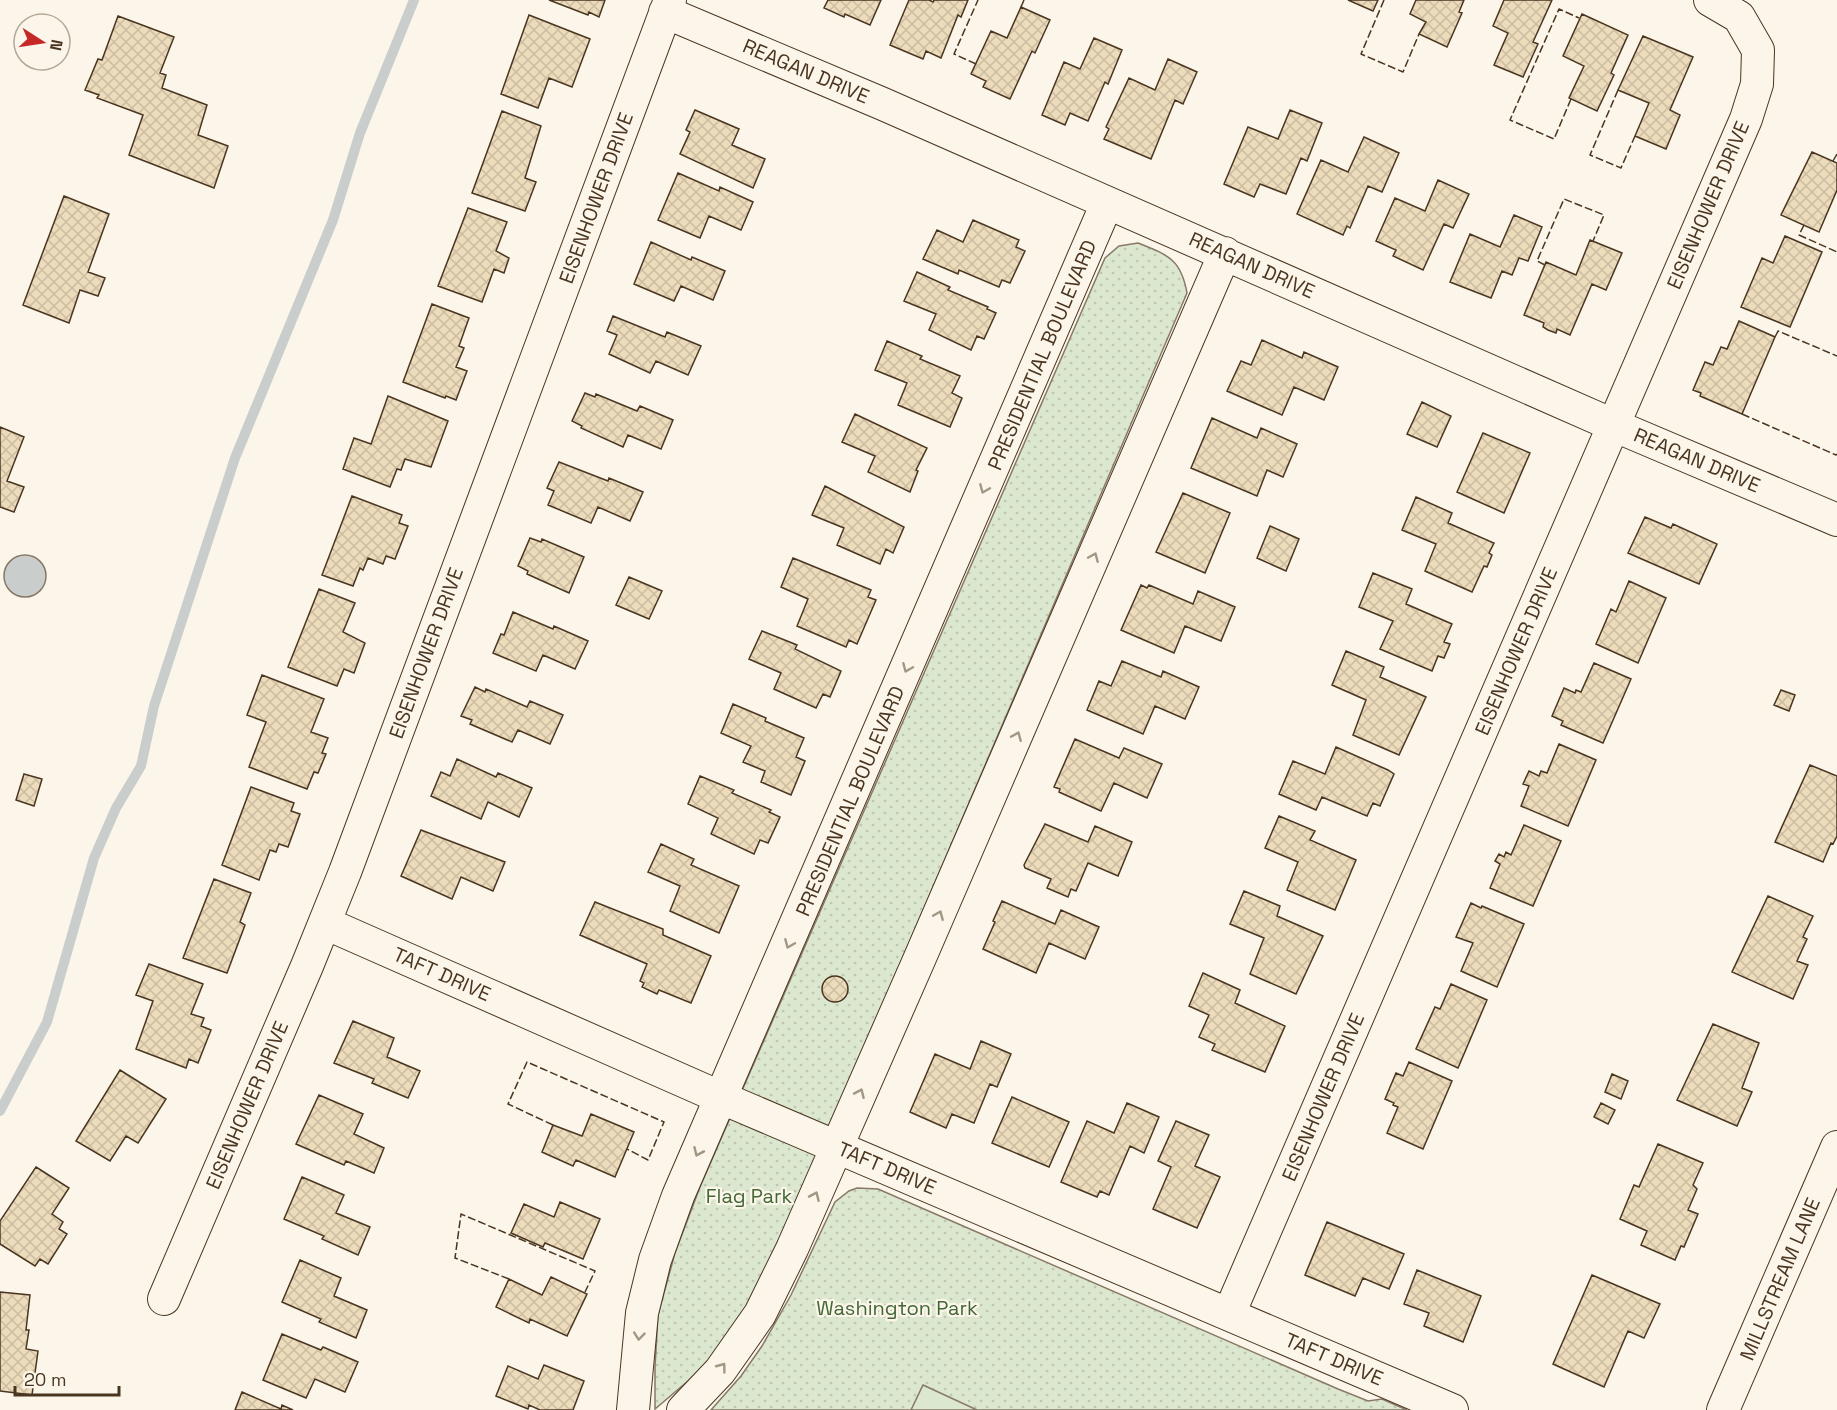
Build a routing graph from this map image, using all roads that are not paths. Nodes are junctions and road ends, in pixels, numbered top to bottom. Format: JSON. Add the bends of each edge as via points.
{"nodes":[{"id":1,"x":1710,"y":0,"type":"edge"},
{"id":2,"x":668,"y":6,"type":"edge"},
{"id":3,"x":1107,"y":203,"type":"junction"},
{"id":4,"x":1225,"y":253,"type":"junction"},
{"id":5,"x":1613,"y":425,"type":"junction"},
{"id":6,"x":1837,"y":520,"type":"edge"},
{"id":7,"x":325,"y":923,"type":"junction"},
{"id":8,"x":722,"y":1098,"type":"junction"},
{"id":9,"x":837,"y":1147,"type":"junction"},
{"id":10,"x":1837,"y":1147,"type":"edge"},
{"id":11,"x":164,"y":1299,"type":"dead end"},
{"id":12,"x":1229,"y":1314,"type":"junction"},
{"id":13,"x":633,"y":1410,"type":"edge"},
{"id":14,"x":683,"y":1410,"type":"edge"},
{"id":15,"x":1452,"y":1410,"type":"edge"},
{"id":16,"x":1723,"y":1410,"type":"edge"}],
"edges":[{"from":1,"to":5,"type":"street","name":"EISENHOWER DRIVE","via":[[1739,17],[1754,42],[1758,50],[1757,84],[1740,134]]},
{"from":2,"to":3,"type":"street","name":"REAGAN DRIVE"},
{"from":2,"to":7,"type":"street","name":"EISENHOWER DRIVE"},
{"from":3,"to":4,"type":"street","name":"REAGAN DRIVE"},
{"from":3,"to":8,"type":"street","name":"PRESIDENTIAL BOULEVARD","one_way":true},
{"from":4,"to":5,"type":"street","name":"REAGAN DRIVE"},
{"from":9,"to":4,"type":"street","one_way":true},
{"from":5,"to":6,"type":"street","name":"REAGAN DRIVE"},
{"from":5,"to":12,"type":"street","name":"EISENHOWER DRIVE"},
{"from":7,"to":8,"type":"street","name":"TAFT DRIVE"},
{"from":7,"to":11,"type":"street","name":"EISENHOWER DRIVE"},
{"from":8,"to":9,"type":"street","name":"TAFT DRIVE"},
{"from":8,"to":13,"type":"street","name":"PRESIDENTIAL BOULEVARD","one_way":true,"via":[[678,1196],[655,1260],[642,1313]]},
{"from":9,"to":12,"type":"street","name":"TAFT DRIVE"},
{"from":14,"to":9,"type":"street","one_way":true,"via":[[720,1371],[760,1314]]},
{"from":10,"to":16,"type":"street","name":"MILLSTREAM LANE"},
{"from":12,"to":15,"type":"street","name":"TAFT DRIVE"}]}
